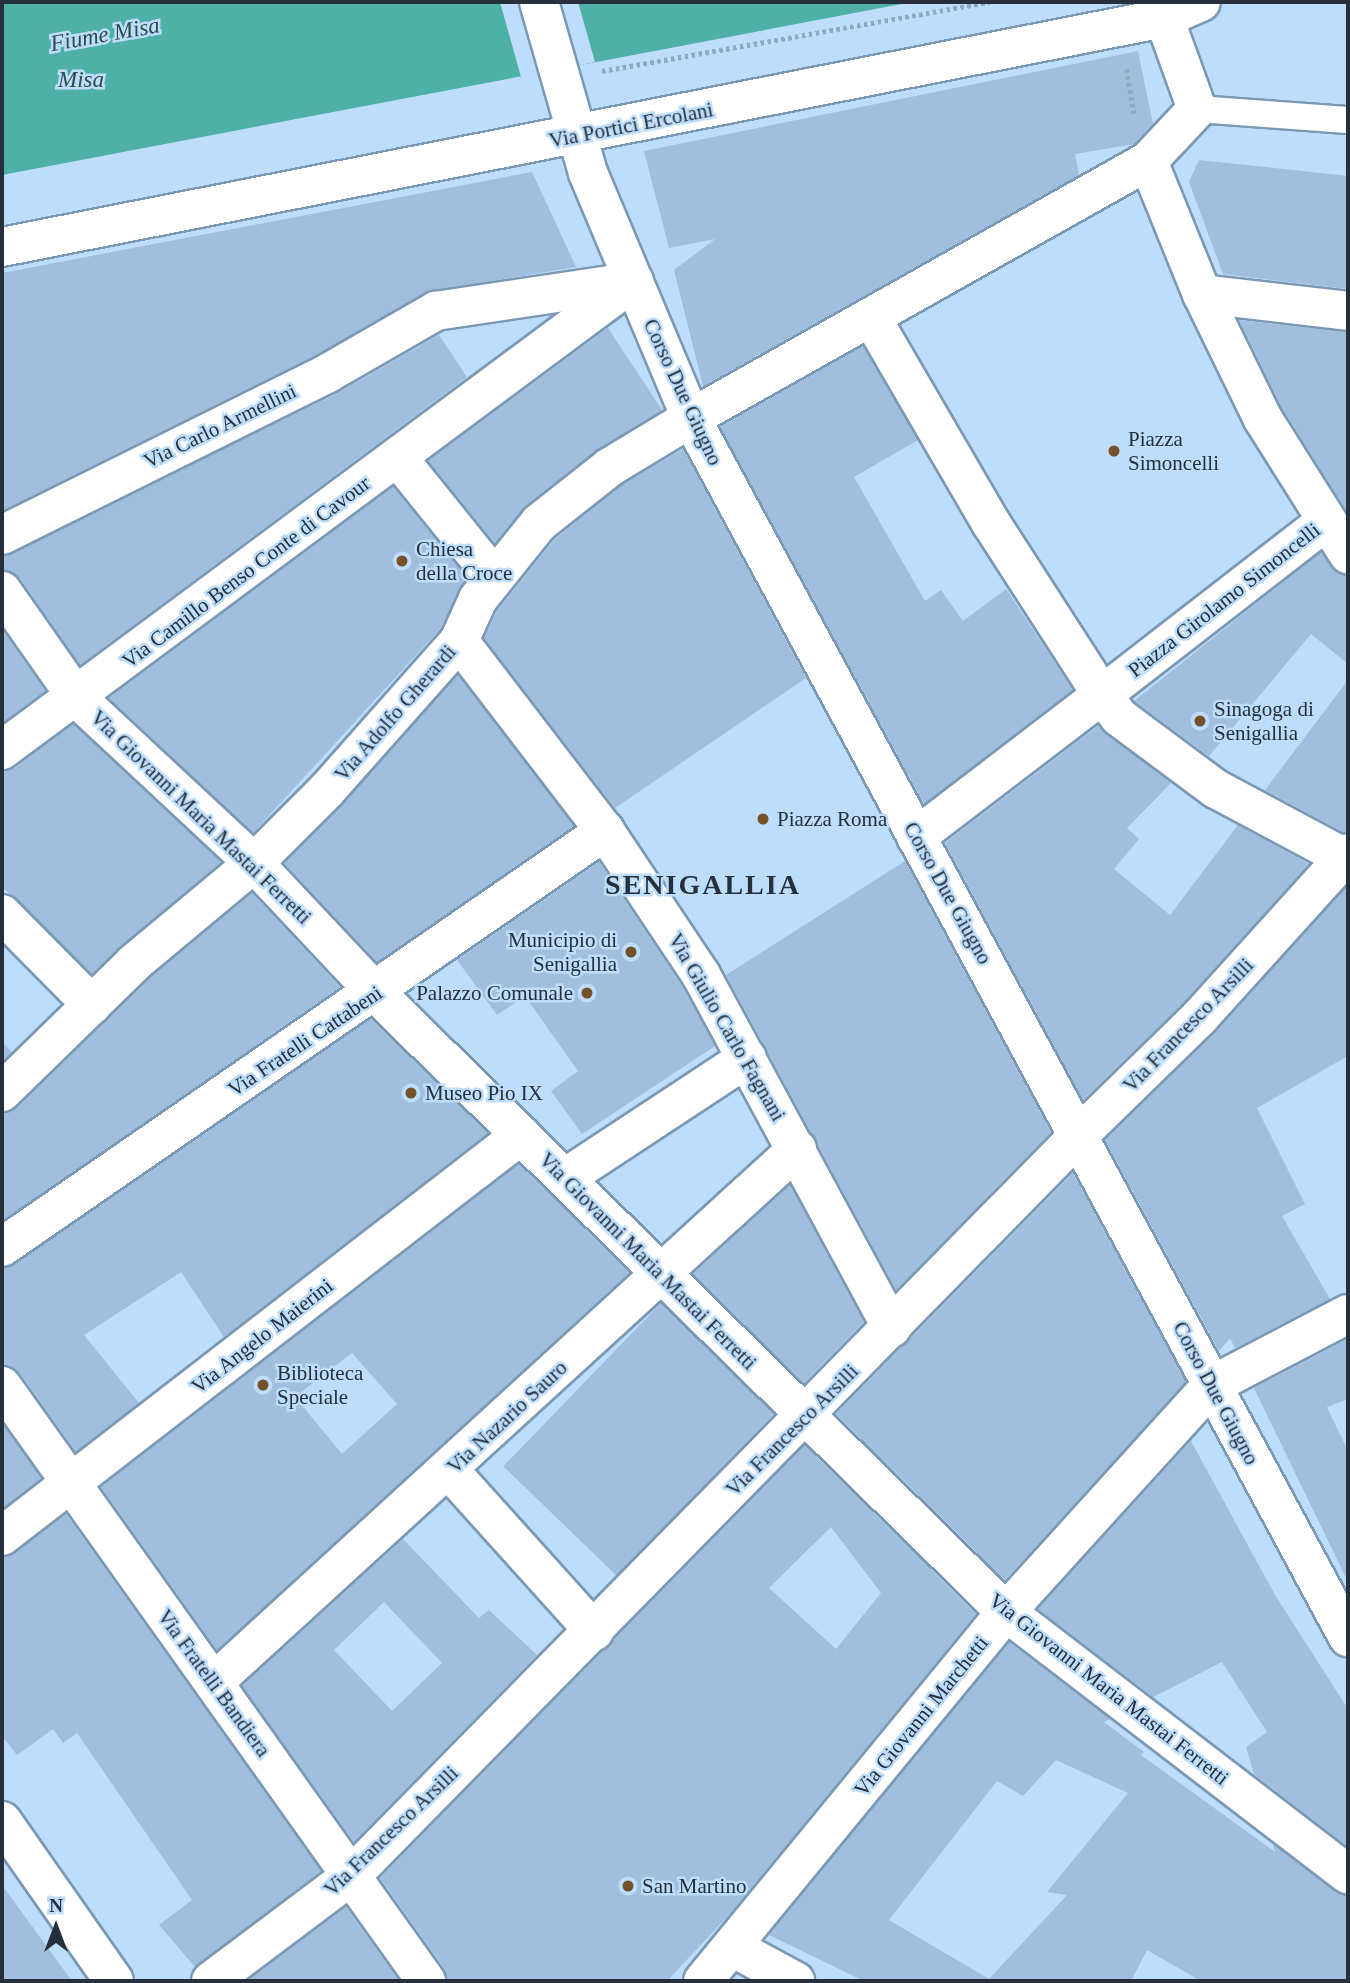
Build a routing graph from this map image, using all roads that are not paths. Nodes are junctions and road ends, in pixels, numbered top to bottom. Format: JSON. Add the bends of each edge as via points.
{"nodes":[{"id":1,"x":539,"y":2,"type":"edge"},
{"id":2,"x":1201,"y":2,"type":"edge"},
{"id":3,"x":1164,"y":18,"type":"junction"},
{"id":4,"x":1197,"y":109,"type":"junction"},
{"id":5,"x":1348,"y":120,"type":"edge"},
{"id":6,"x":576,"y":136,"type":"junction"},
{"id":7,"x":1148,"y":161,"type":"junction"},
{"id":8,"x":2,"y":247,"type":"edge"},
{"id":9,"x":634,"y":281,"type":"junction"},
{"id":10,"x":1202,"y":294,"type":"junction"},
{"id":11,"x":1348,"y":311,"type":"edge"},
{"id":12,"x":871,"y":317,"type":"junction"},
{"id":13,"x":691,"y":418,"type":"junction"},
{"id":14,"x":398,"y":458,"type":"junction"},
{"id":15,"x":1326,"y":521,"type":"junction"},
{"id":16,"x":2,"y":535,"type":"edge"},
{"id":17,"x":1348,"y":554,"type":"edge"},
{"id":18,"x":494,"y":577,"type":"junction"},
{"id":19,"x":2,"y":591,"type":"edge"},
{"id":20,"x":459,"y":641,"type":"junction"},
{"id":21,"x":1102,"y":695,"type":"junction"},
{"id":22,"x":77,"y":698,"type":"junction"},
{"id":23,"x":2,"y":750,"type":"edge"},
{"id":24,"x":605,"y":831,"type":"junction"},
{"id":25,"x":916,"y":837,"type":"junction"},
{"id":26,"x":1347,"y":855,"type":"edge"},
{"id":27,"x":254,"y":863,"type":"junction"},
{"id":28,"x":2,"y":914,"type":"edge"},
{"id":29,"x":376,"y":993,"type":"junction"},
{"id":30,"x":92,"y":1004,"type":"junction"},
{"id":31,"x":747,"y":1058,"type":"junction"},
{"id":32,"x":2,"y":1092,"type":"edge"},
{"id":33,"x":1080,"y":1134,"type":"junction"},
{"id":34,"x":521,"y":1135,"type":"junction"},
{"id":35,"x":797,"y":1149,"type":"junction"},
{"id":36,"x":565,"y":1178,"type":"junction"},
{"id":37,"x":2,"y":1247,"type":"edge"},
{"id":38,"x":661,"y":1275,"type":"junction"},
{"id":39,"x":1348,"y":1314,"type":"edge"},
{"id":40,"x":892,"y":1328,"type":"junction"},
{"id":41,"x":1212,"y":1385,"type":"junction"},
{"id":42,"x":2,"y":1386,"type":"edge"},
{"id":43,"x":804,"y":1417,"type":"junction"},
{"id":44,"x":449,"y":1470,"type":"junction"},
{"id":45,"x":70,"y":1485,"type":"junction"},
{"id":46,"x":2,"y":1536,"type":"edge"},
{"id":47,"x":1006,"y":1612,"type":"junction"},
{"id":48,"x":1343,"y":1616,"type":"edge"},
{"id":49,"x":594,"y":1631,"type":"junction"},
{"id":50,"x":214,"y":1682,"type":"junction"},
{"id":51,"x":2,"y":1821,"type":"edge"},
{"id":52,"x":1348,"y":1874,"type":"edge"},
{"id":53,"x":352,"y":1875,"type":"junction"},
{"id":54,"x":732,"y":1947,"type":"junction"},
{"id":55,"x":114,"y":1981,"type":"edge"},
{"id":56,"x":211,"y":1981,"type":"edge"},
{"id":57,"x":426,"y":1981,"type":"edge"},
{"id":58,"x":703,"y":1981,"type":"edge"},
{"id":59,"x":795,"y":1981,"type":"edge"}],
"edges":[{"from":1,"to":6,"type":"street","name":"Corso Due Giugno"},
{"from":2,"to":3,"type":"street","name":"Via Portici Ercolani"},
{"from":3,"to":4,"type":"street"},
{"from":3,"to":6,"type":"street","name":"Via Portici Ercolani"},
{"from":4,"to":5,"type":"lane"},
{"from":4,"to":7,"type":"street"},
{"from":6,"to":8,"type":"street","name":"Via Portici Ercolani"},
{"from":6,"to":9,"type":"street","name":"Corso Due Giugno"},
{"from":7,"to":10,"type":"street","name":"Piazza Girolamo Simoncelli"},
{"from":7,"to":12,"type":"street"},
{"from":9,"to":13,"type":"street","name":"Corso Due Giugno"},
{"from":9,"to":14,"type":"street","name":"Via Camillo Benso Conte di Cavour"},
{"from":9,"to":16,"type":"street","name":"Via Carlo Armellini","via":[[436,311],[328,373]]},
{"from":10,"to":11,"type":"street"},
{"from":10,"to":15,"type":"street","name":"Piazza Girolamo Simoncelli","via":[[1264,419]]},
{"from":12,"to":13,"type":"street","name":"Via Adolfo Gherardi"},
{"from":12,"to":21,"type":"street","via":[[990,523]]},
{"from":13,"to":18,"type":"street","name":"Via Adolfo Gherardi","via":[[610,467],[538,523]]},
{"from":13,"to":25,"type":"street","name":"Corso Due Giugno"},
{"from":14,"to":18,"type":"street"},
{"from":14,"to":22,"type":"street","name":"Via Camillo Benso Conte di Cavour"},
{"from":15,"to":17,"type":"street"},
{"from":15,"to":21,"type":"street","name":"Piazza Girolamo Simoncelli"},
{"from":18,"to":20,"type":"street","name":"Via Adolfo Gherardi"},
{"from":19,"to":22,"type":"street","name":"Via Giovanni Maria Mastai Ferretti"},
{"from":20,"to":24,"type":"street","name":"Via Giulio Carlo Fagnani"},
{"from":20,"to":27,"type":"street","name":"Via Adolfo Gherardi","via":[[326,791]]},
{"from":21,"to":25,"type":"street","name":"Piazza Girolamo Simoncelli"},
{"from":21,"to":26,"type":"street","via":[[1119,717],[1216,789]]},
{"from":22,"to":23,"type":"street","name":"Via Camillo Benso Conte di Cavour"},
{"from":22,"to":27,"type":"street","name":"Via Giovanni Maria Mastai Ferretti"},
{"from":24,"to":29,"type":"street","name":"Via Fratelli Cattabeni"},
{"from":24,"to":31,"type":"street","name":"Via Giulio Carlo Fagnani","via":[[701,975]]},
{"from":25,"to":33,"type":"street","name":"Corso Due Giugno"},
{"from":26,"to":33,"type":"street","name":"Via Francesco Arsilli","via":[[1199,1018]]},
{"from":27,"to":29,"type":"street","name":"Via Giovanni Maria Mastai Ferretti"},
{"from":27,"to":30,"type":"street","name":"Via Adolfo Gherardi"},
{"from":28,"to":30,"type":"street"},
{"from":29,"to":34,"type":"street","name":"Via Giovanni Maria Mastai Ferretti"},
{"from":29,"to":37,"type":"street","name":"Via Fratelli Cattabeni"},
{"from":30,"to":32,"type":"street","name":"Via Adolfo Gherardi"},
{"from":31,"to":35,"type":"street","name":"Via Giulio Carlo Fagnani"},
{"from":31,"to":36,"type":"street"},
{"from":33,"to":40,"type":"street","name":"Via Francesco Arsilli"},
{"from":33,"to":41,"type":"street","name":"Corso Due Giugno"},
{"from":34,"to":36,"type":"street","name":"Via Giovanni Maria Mastai Ferretti"},
{"from":34,"to":45,"type":"street","name":"Via Angelo Maierini"},
{"from":35,"to":38,"type":"street","name":"Via Nazario Sauro"},
{"from":35,"to":40,"type":"street","name":"Via Giulio Carlo Fagnani"},
{"from":36,"to":38,"type":"street","name":"Via Giovanni Maria Mastai Ferretti"},
{"from":38,"to":43,"type":"street","name":"Via Giovanni Maria Mastai Ferretti"},
{"from":38,"to":44,"type":"street","name":"Via Nazario Sauro"},
{"from":39,"to":41,"type":"street","name":"Via Giovanni Marchetti"},
{"from":40,"to":43,"type":"street","name":"Via Francesco Arsilli"},
{"from":41,"to":47,"type":"street","name":"Via Giovanni Marchetti"},
{"from":41,"to":48,"type":"street","name":"Corso Due Giugno"},
{"from":42,"to":45,"type":"street","name":"Via Fratelli Bandiera"},
{"from":43,"to":47,"type":"street","name":"Via Giovanni Maria Mastai Ferretti"},
{"from":43,"to":49,"type":"street","name":"Via Francesco Arsilli"},
{"from":44,"to":49,"type":"street"},
{"from":44,"to":50,"type":"street","name":"Via Nazario Sauro"},
{"from":45,"to":46,"type":"street","name":"Via Angelo Maierini"},
{"from":45,"to":50,"type":"street","name":"Via Fratelli Bandiera"},
{"from":47,"to":52,"type":"street","name":"Via Giovanni Maria Mastai Ferretti"},
{"from":47,"to":54,"type":"street","name":"Via Giovanni Marchetti"},
{"from":49,"to":53,"type":"street","name":"Via Francesco Arsilli"},
{"from":50,"to":53,"type":"street","name":"Via Fratelli Bandiera"},
{"from":51,"to":55,"type":"street"},
{"from":53,"to":56,"type":"street","name":"Via Francesco Arsilli"},
{"from":53,"to":57,"type":"street","name":"Via Fratelli Bandiera"},
{"from":54,"to":58,"type":"street","name":"Via Giovanni Marchetti"},
{"from":54,"to":59,"type":"street"}]}
